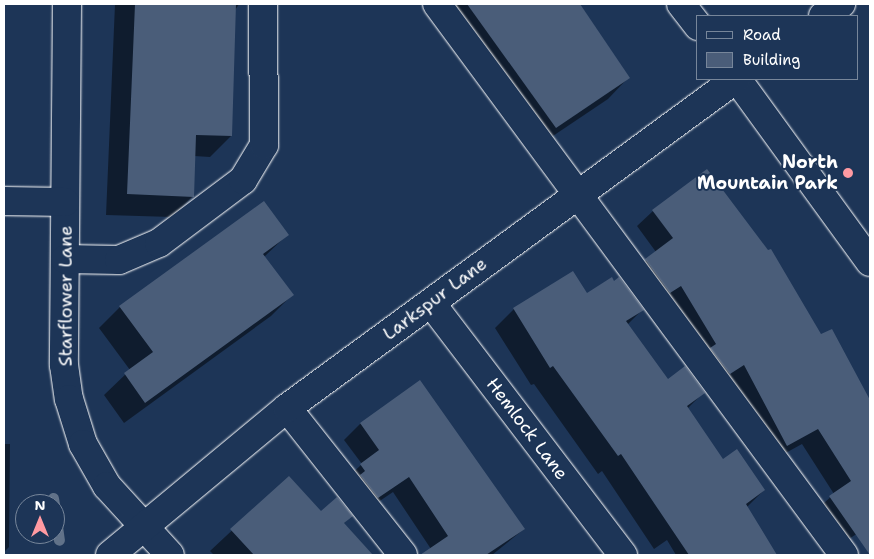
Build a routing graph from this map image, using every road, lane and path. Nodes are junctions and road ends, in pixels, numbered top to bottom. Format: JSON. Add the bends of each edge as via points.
{"nodes":[{"id":1,"x":67,"y":4,"type":"edge"},
{"id":2,"x":263,"y":4,"type":"edge"},
{"id":3,"x":437,"y":4,"type":"edge"},
{"id":4,"x":681,"y":4,"type":"edge"},
{"id":5,"x":841,"y":4,"type":"edge"},
{"id":6,"x":824,"y":15,"type":"edge"},
{"id":7,"x":696,"y":23,"type":"edge"},
{"id":8,"x":735,"y":80,"type":"edge"},
{"id":9,"x":737,"y":80,"type":"edge"},
{"id":10,"x":576,"y":194,"type":"junction"},
{"id":11,"x":4,"y":201,"type":"edge"},
{"id":12,"x":65,"y":202,"type":"junction"},
{"id":13,"x":65,"y":259,"type":"junction"},
{"id":14,"x":870,"y":262,"type":"edge"},
{"id":15,"x":430,"y":303,"type":"junction"},
{"id":16,"x":287,"y":408,"type":"junction"},
{"id":17,"x":142,"y":527,"type":"junction"},
{"id":18,"x":110,"y":555,"type":"edge"},
{"id":19,"x":170,"y":555,"type":"edge"},
{"id":20,"x":403,"y":555,"type":"edge"},
{"id":21,"x":623,"y":555,"type":"edge"},
{"id":22,"x":844,"y":555,"type":"edge"}],
"edges":[{"from":1,"to":12,"type":"street","name":"Starflower Lane"},
{"from":2,"to":13,"type":"street","via":[[264,145],[243,180],[159,243],[119,260]]},
{"from":3,"to":10,"type":"street"},
{"from":4,"to":7,"type":"street"},
{"from":5,"to":6,"type":"street"},
{"from":8,"to":10,"type":"street","name":"Larkspur Lane"},
{"from":9,"to":14,"type":"street"},
{"from":10,"to":15,"type":"street","name":"Larkspur Lane"},
{"from":10,"to":22,"type":"street"},
{"from":11,"to":12,"type":"street"},
{"from":12,"to":13,"type":"street","name":"Starflower Lane"},
{"from":13,"to":17,"type":"street","name":"Starflower Lane","via":[[64,365],[69,399],[83,444],[107,486]]},
{"from":15,"to":16,"type":"street","name":"Larkspur Lane"},
{"from":15,"to":21,"type":"street","name":"Hemlock Lane"},
{"from":16,"to":17,"type":"street","name":"Larkspur Lane"},
{"from":16,"to":20,"type":"street"},
{"from":17,"to":18,"type":"street","name":"Larkspur Lane"},
{"from":17,"to":19,"type":"street","name":"Starflower Lane"}]}
